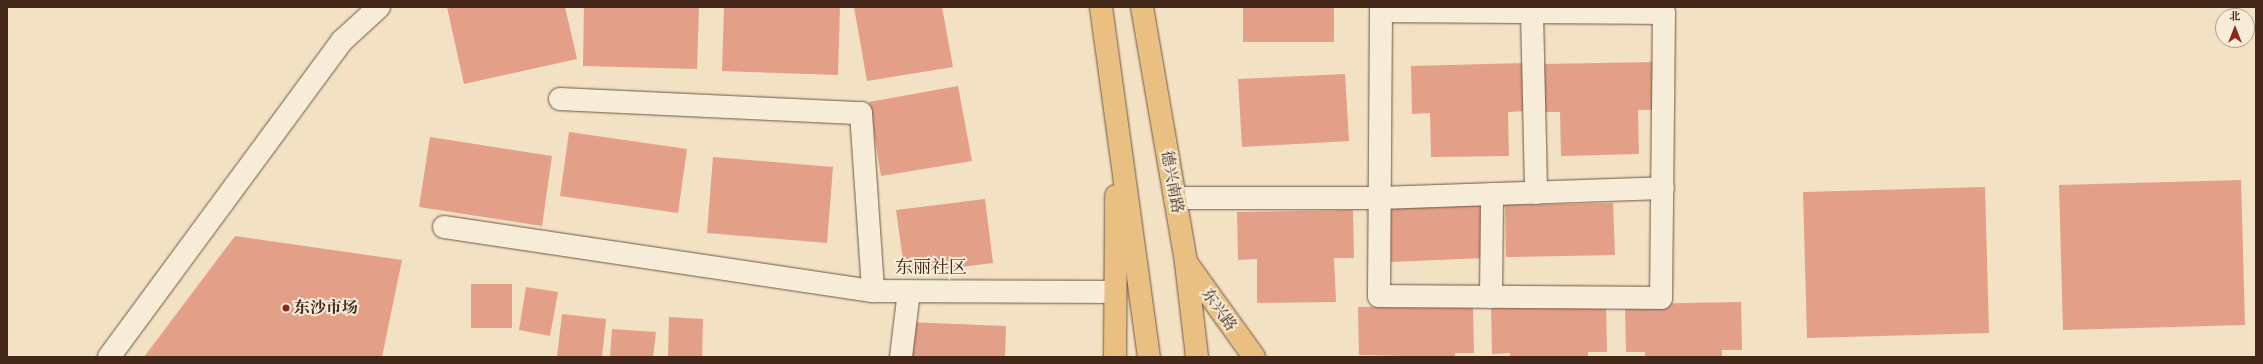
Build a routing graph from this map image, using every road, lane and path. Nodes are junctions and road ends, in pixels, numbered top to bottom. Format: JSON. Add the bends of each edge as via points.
{"nodes":[{"id":1,"x":378,"y":7,"type":"edge"},
{"id":2,"x":1101,"y":7,"type":"edge"},
{"id":3,"x":1142,"y":7,"type":"edge"},
{"id":4,"x":1532,"y":12,"type":"junction"},
{"id":5,"x":560,"y":99,"type":"dead end"},
{"id":6,"x":1116,"y":116,"type":"junction"},
{"id":7,"x":1662,"y":188,"type":"junction"},
{"id":8,"x":1536,"y":193,"type":"junction"},
{"id":9,"x":1492,"y":194,"type":"junction"},
{"id":10,"x":1175,"y":198,"type":"junction"},
{"id":11,"x":1380,"y":198,"type":"junction"},
{"id":12,"x":444,"y":227,"type":"dead end"},
{"id":13,"x":1186,"y":263,"type":"junction"},
{"id":14,"x":873,"y":291,"type":"junction"},
{"id":15,"x":909,"y":291,"type":"junction"},
{"id":16,"x":1115,"y":292,"type":"junction"},
{"id":17,"x":1491,"y":297,"type":"junction"},
{"id":18,"x":1220,"y":312,"type":"junction"},
{"id":19,"x":109,"y":357,"type":"edge"},
{"id":20,"x":901,"y":357,"type":"edge"},
{"id":21,"x":1115,"y":357,"type":"edge"},
{"id":22,"x":1149,"y":357,"type":"edge"},
{"id":23,"x":1197,"y":357,"type":"edge"},
{"id":24,"x":1232,"y":357,"type":"edge"},
{"id":25,"x":1254,"y":357,"type":"edge"}],
"edges":[{"from":1,"to":19,"type":"street","via":[[342,41]]},
{"from":2,"to":6,"type":"main road"},
{"from":3,"to":10,"type":"main road","name":"德兴南路"},
{"from":4,"to":7,"type":"street","via":[[1664,13]]},
{"from":4,"to":8,"type":"street"},
{"from":4,"to":11,"type":"street","via":[[1381,11]]},
{"from":5,"to":14,"type":"street","via":[[861,113]]},
{"from":6,"to":16,"type":"main road"},
{"from":6,"to":22,"type":"main road"},
{"from":7,"to":8,"type":"street"},
{"from":7,"to":17,"type":"street","via":[[1662,298]]},
{"from":8,"to":9,"type":"street"},
{"from":9,"to":11,"type":"street"},
{"from":9,"to":17,"type":"street"},
{"from":10,"to":11,"type":"street"},
{"from":10,"to":13,"type":"main road","name":"德兴南路"},
{"from":11,"to":17,"type":"street","via":[[1379,296]]},
{"from":12,"to":14,"type":"street"},
{"from":13,"to":18,"type":"main road","name":"东兴路"},
{"from":13,"to":23,"type":"main road","name":"德兴南路"},
{"from":14,"to":15,"type":"street"},
{"from":15,"to":16,"type":"street"},
{"from":15,"to":20,"type":"street"},
{"from":16,"to":21,"type":"main road"},
{"from":18,"to":24,"type":"main road"},
{"from":18,"to":25,"type":"main road","name":"东兴路"}]}
